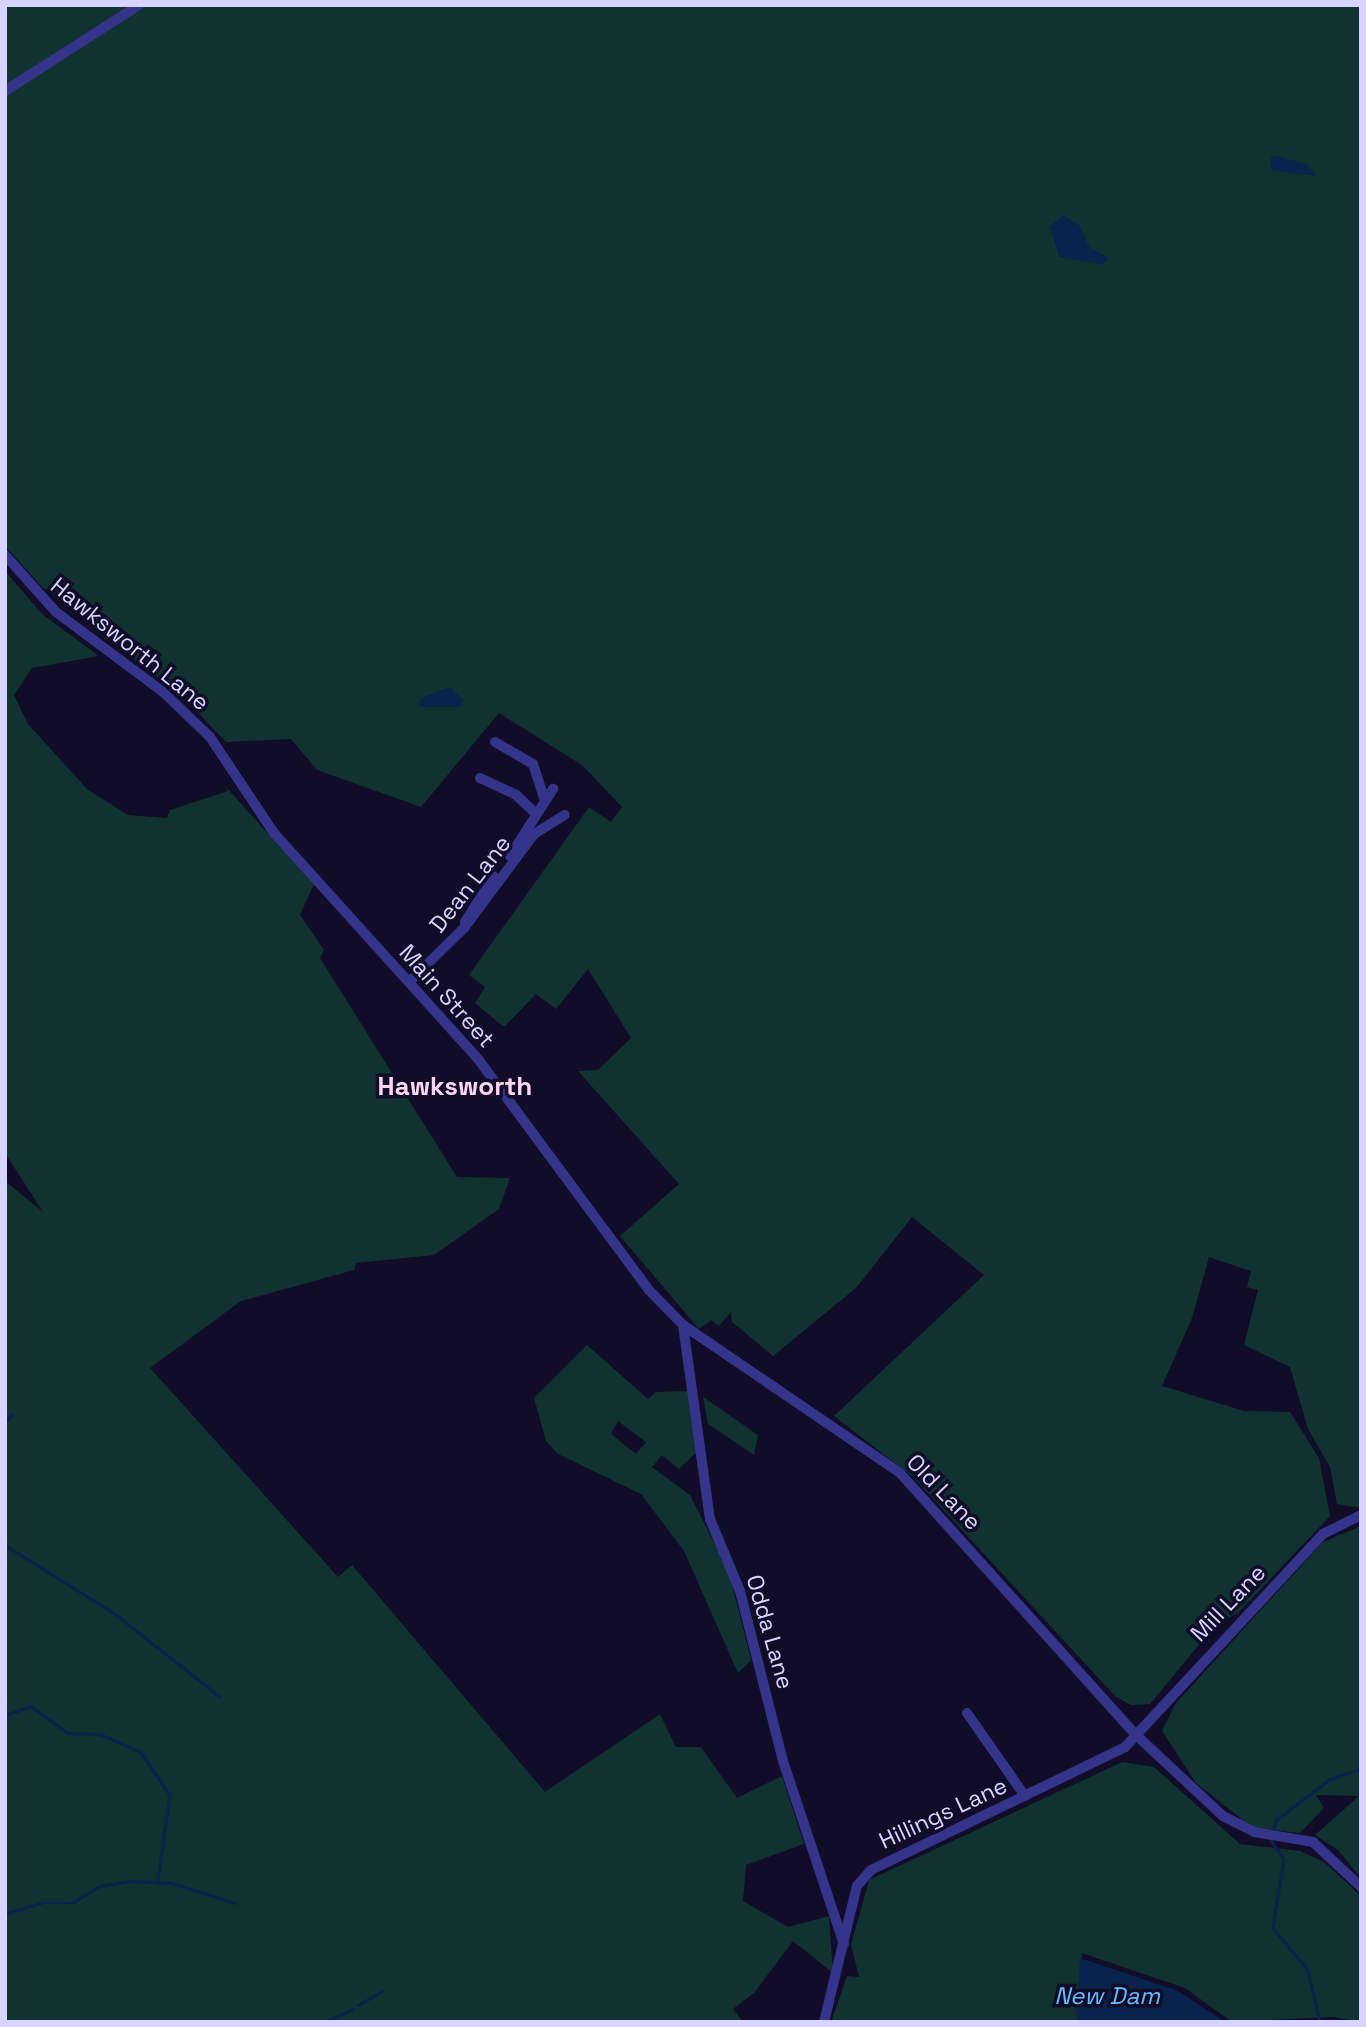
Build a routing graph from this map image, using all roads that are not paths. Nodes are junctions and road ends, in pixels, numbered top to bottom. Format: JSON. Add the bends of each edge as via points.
{"nodes":[{"id":1,"x":139,"y":5,"type":"edge"},
{"id":2,"x":5,"y":91,"type":"edge"},
{"id":3,"x":5,"y":555,"type":"edge"},
{"id":4,"x":495,"y":742,"type":"dead end"},
{"id":5,"x":480,"y":778,"type":"dead end"},
{"id":6,"x":553,"y":789,"type":"dead end"},
{"id":7,"x":544,"y":798,"type":"junction"},
{"id":8,"x":533,"y":811,"type":"junction"},
{"id":9,"x":564,"y":815,"type":"dead end"},
{"id":10,"x":274,"y":834,"type":"joint"},
{"id":11,"x":464,"y":928,"type":"junction"},
{"id":12,"x":410,"y":981,"type":"junction"},
{"id":13,"x":684,"y":1325,"type":"junction"},
{"id":14,"x":1361,"y":1515,"type":"edge"},
{"id":15,"x":967,"y":1713,"type":"dead end"},
{"id":16,"x":1135,"y":1734,"type":"junction"},
{"id":17,"x":1025,"y":1796,"type":"junction"},
{"id":18,"x":1361,"y":1887,"type":"edge"},
{"id":19,"x":845,"y":1947,"type":"junction"},
{"id":20,"x":824,"y":2022,"type":"edge"}],
"edges":[{"from":1,"to":2,"type":"street"},
{"from":3,"to":10,"type":"street","name":"Hawksworth Lane","via":[[56,612],[187,712]]},
{"from":4,"to":7,"type":"street","via":[[533,764]]},
{"from":5,"to":8,"type":"street","via":[[516,795]]},
{"from":6,"to":7,"type":"street"},
{"from":7,"to":8,"type":"street"},
{"from":8,"to":11,"type":"street","via":[[516,848],[467,910]]},
{"from":9,"to":11,"type":"street","name":"Dean Lane","via":[[534,834]]},
{"from":10,"to":12,"type":"street","name":"Main Street"},
{"from":11,"to":12,"type":"street","name":"Dean Lane"},
{"from":12,"to":13,"type":"street","name":"Main Street","via":[[523,1114],[649,1290]]},
{"from":13,"to":16,"type":"street","name":"Old Lane","via":[[901,1473]]},
{"from":13,"to":19,"type":"street","name":"Odda Lane","via":[[710,1520],[743,1600],[783,1761]]},
{"from":14,"to":16,"type":"street","name":"Mill Lane","via":[[1323,1534]]},
{"from":15,"to":17,"type":"street"},
{"from":16,"to":17,"type":"street","name":"Hillings Lane","via":[[1112,1754]]},
{"from":16,"to":18,"type":"street","name":"Old Lane","via":[[1223,1816],[1266,1835],[1326,1849]]},
{"from":17,"to":19,"type":"street","name":"Hillings Lane","via":[[870,1870],[857,1886]]},
{"from":19,"to":20,"type":"street","name":"Hillings Lane"}]}
